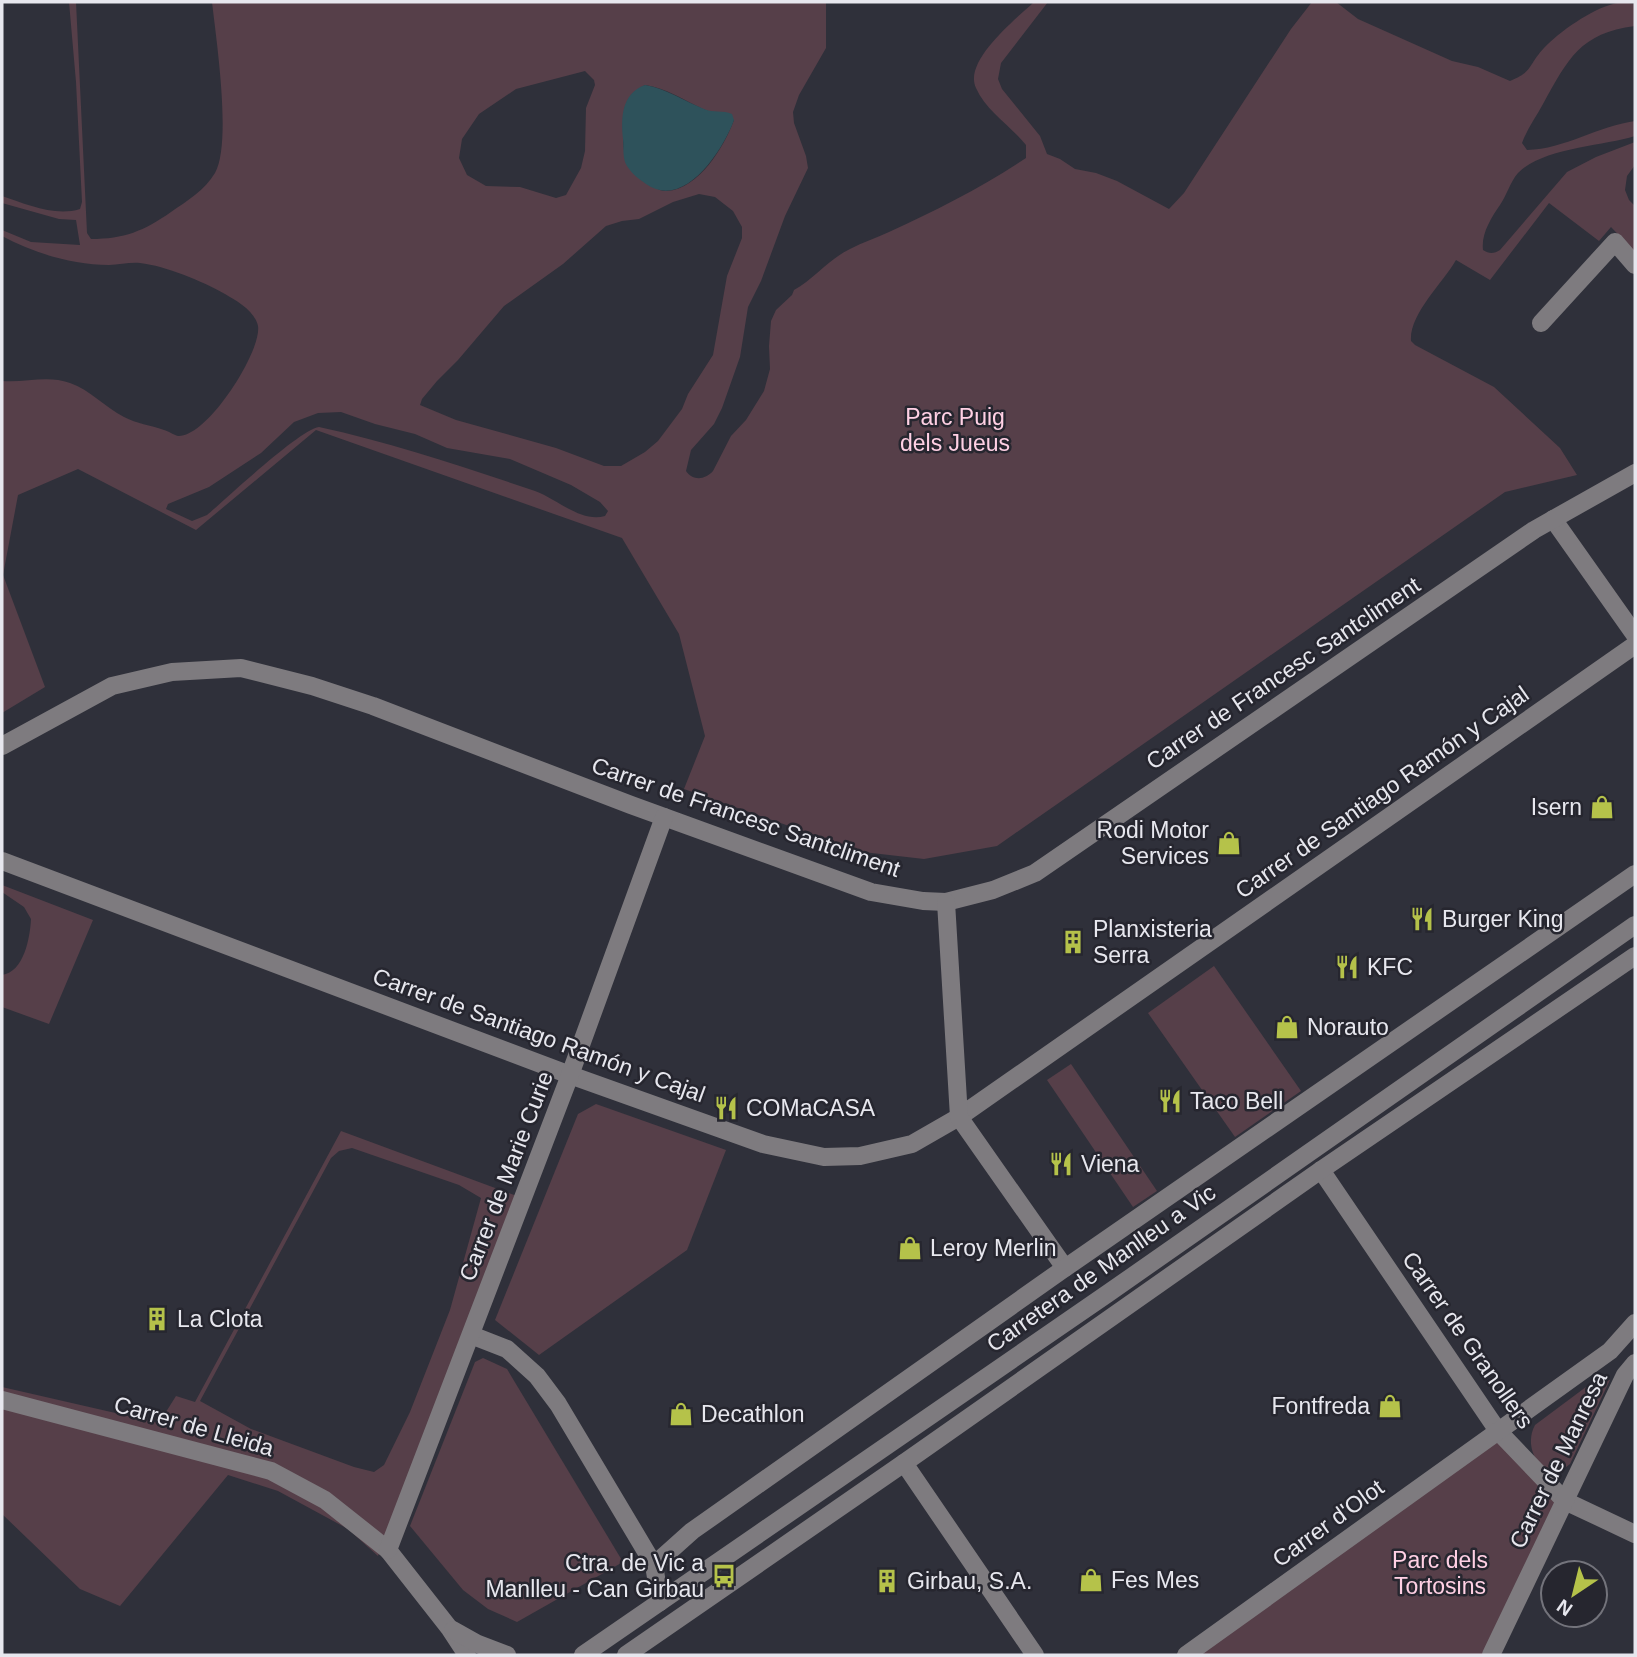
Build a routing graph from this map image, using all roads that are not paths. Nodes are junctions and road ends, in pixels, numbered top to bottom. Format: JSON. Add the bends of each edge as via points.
{"nodes":[{"id":1,"x":1635,"y":265,"type":"edge"},
{"id":2,"x":1541,"y":323,"type":"dead end"},
{"id":3,"x":1635,"y":473,"type":"edge"},
{"id":4,"x":1553,"y":519,"type":"junction"},
{"id":5,"x":1635,"y":635,"type":"edge"},
{"id":6,"x":1635,"y":645,"type":"edge"},
{"id":7,"x":2,"y":746,"type":"edge"},
{"id":8,"x":664,"y":817,"type":"junction"},
{"id":9,"x":2,"y":861,"type":"edge"},
{"id":10,"x":1635,"y":874,"type":"edge"},
{"id":11,"x":946,"y":902,"type":"junction"},
{"id":12,"x":1635,"y":925,"type":"edge"},
{"id":13,"x":1635,"y":956,"type":"edge"},
{"id":14,"x":570,"y":1075,"type":"junction"},
{"id":15,"x":959,"y":1117,"type":"junction"},
{"id":16,"x":1321,"y":1170,"type":"junction"},
{"id":17,"x":1065,"y":1268,"type":"junction"},
{"id":18,"x":1635,"y":1323,"type":"edge"},
{"id":19,"x":471,"y":1335,"type":"junction"},
{"id":20,"x":1635,"y":1363,"type":"edge"},
{"id":21,"x":2,"y":1399,"type":"edge"},
{"id":22,"x":1498,"y":1431,"type":"junction"},
{"id":23,"x":904,"y":1463,"type":"junction"},
{"id":24,"x":1565,"y":1501,"type":"junction"},
{"id":25,"x":1635,"y":1534,"type":"edge"},
{"id":26,"x":388,"y":1550,"type":"junction"},
{"id":27,"x":654,"y":1565,"type":"junction"},
{"id":28,"x":660,"y":1602,"type":"junction"},
{"id":29,"x":450,"y":1629,"type":"junction"},
{"id":30,"x":588,"y":1653,"type":"edge"},
{"id":31,"x":454,"y":1655,"type":"edge"},
{"id":32,"x":467,"y":1655,"type":"edge"},
{"id":33,"x":507,"y":1655,"type":"edge"},
{"id":34,"x":626,"y":1655,"type":"edge"},
{"id":35,"x":1035,"y":1655,"type":"edge"},
{"id":36,"x":1186,"y":1655,"type":"edge"},
{"id":37,"x":1492,"y":1655,"type":"edge"}],
"edges":[{"from":1,"to":2,"type":"street","via":[[1615,242]]},
{"from":3,"to":4,"type":"street","name":"Carrer de Francesc Santcliment"},
{"from":4,"to":5,"type":"street"},
{"from":4,"to":11,"type":"street","name":"Carrer de Francesc Santcliment","via":[[1035,873]]},
{"from":6,"to":15,"type":"street","name":"Carrer de Santiago Ramón y Cajal"},
{"from":7,"to":8,"type":"street","name":"Carrer de Francesc Santcliment","via":[[112,686],[172,672],[241,668],[373,706]]},
{"from":8,"to":11,"type":"street","name":"Carrer de Francesc Santcliment","via":[[871,891]]},
{"from":8,"to":14,"type":"street","name":"Carrer de Marie Curie"},
{"from":9,"to":14,"type":"street","name":"Carrer de Santiago Ramón y Cajal"},
{"from":10,"to":17,"type":"street","name":"Carretera de Manlleu a Vic"},
{"from":11,"to":15,"type":"street"},
{"from":12,"to":28,"type":"street","name":"Carretera de Manlleu a Vic"},
{"from":13,"to":16,"type":"street","name":"Carretera de Manlleu a Vic"},
{"from":14,"to":15,"type":"street","name":"Carrer de Santiago Ramón y Cajal","via":[[763,1144],[824,1157],[860,1156],[912,1144]]},
{"from":14,"to":19,"type":"street","name":"Carrer de Marie Curie"},
{"from":15,"to":17,"type":"street"},
{"from":16,"to":22,"type":"street","name":"Carrer de Granollers"},
{"from":16,"to":23,"type":"street","name":"Carretera de Manlleu a Vic"},
{"from":17,"to":27,"type":"street","name":"Carretera de Manlleu a Vic","via":[[692,1531]]},
{"from":18,"to":22,"type":"street","name":"Carrer d'Olot","via":[[1611,1351]]},
{"from":19,"to":26,"type":"street","name":"Carrer de Marie Curie"},
{"from":19,"to":27,"type":"street","via":[[507,1349],[537,1376]]},
{"from":20,"to":24,"type":"street","name":"Carrer de Manresa"},
{"from":21,"to":26,"type":"street","name":"Carrer de Lleida","via":[[271,1471],[325,1500]]},
{"from":22,"to":24,"type":"street","name":"Carrer de Granollers"},
{"from":22,"to":36,"type":"street","name":"Carrer d'Olot"},
{"from":23,"to":34,"type":"street","name":"Carretera de Manlleu a Vic"},
{"from":23,"to":35,"type":"street"},
{"from":24,"to":25,"type":"street","name":"Carrer de Granollers"},
{"from":24,"to":37,"type":"street","name":"Carrer de Manresa"},
{"from":26,"to":29,"type":"street","name":"Carrer de Lleida"},
{"from":27,"to":28,"type":"street"},
{"from":28,"to":30,"type":"street","name":"Carretera de Manlleu a Vic"},
{"from":29,"to":31,"type":"street"},
{"from":29,"to":32,"type":"street","name":"Carrer de Lleida"},
{"from":29,"to":33,"type":"street"}]}
